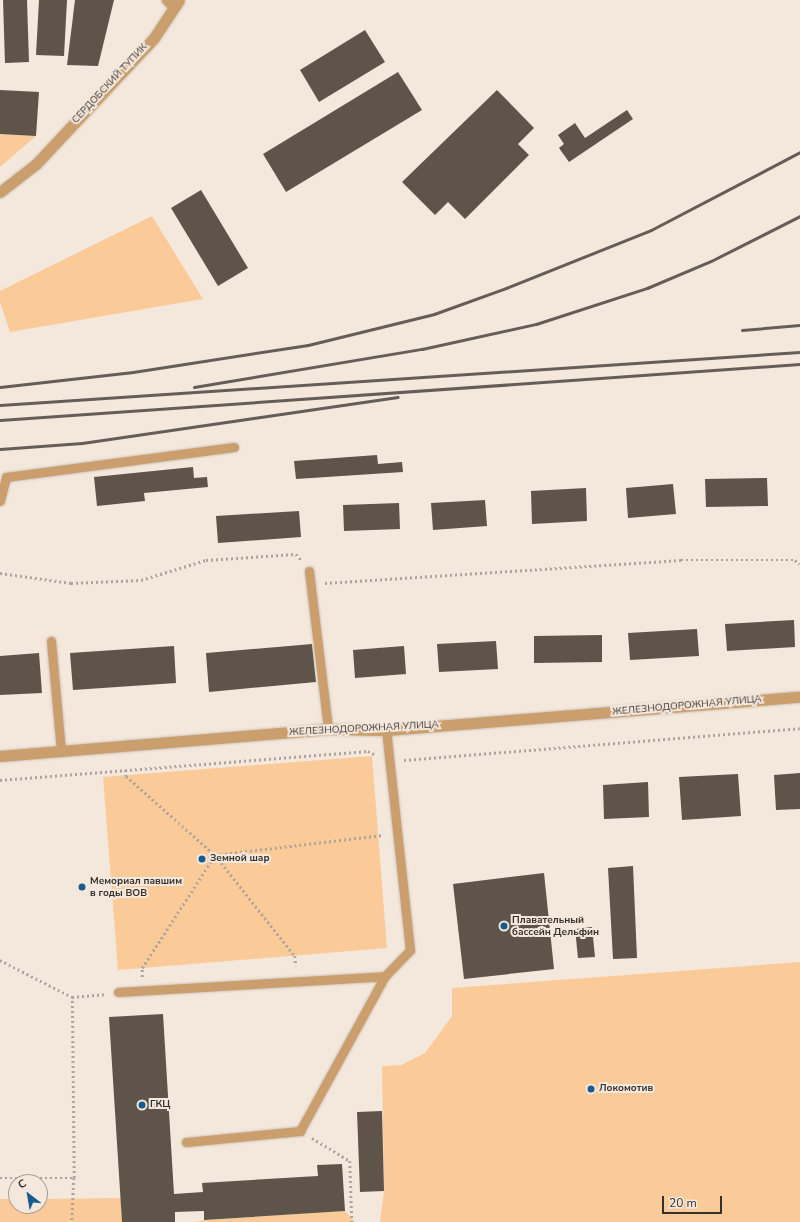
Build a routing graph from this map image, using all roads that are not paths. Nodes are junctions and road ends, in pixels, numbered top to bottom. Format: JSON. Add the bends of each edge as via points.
{"nodes":[{"id":1,"x":166,"y":0,"type":"edge"},
{"id":2,"x":177,"y":4,"type":"edge"},
{"id":3,"x":0,"y":192,"type":"edge"},
{"id":4,"x":234,"y":447,"type":"dead end"},
{"id":5,"x":0,"y":501,"type":"edge"},
{"id":6,"x":309,"y":571,"type":"road end"},
{"id":7,"x":51,"y":641,"type":"dead end"},
{"id":8,"x":800,"y":696,"type":"edge"},
{"id":9,"x":328,"y":729,"type":"junction"},
{"id":10,"x":386,"y":730,"type":"junction"},
{"id":11,"x":61,"y":751,"type":"junction"},
{"id":12,"x":0,"y":756,"type":"edge"},
{"id":13,"x":385,"y":976,"type":"junction"},
{"id":14,"x":118,"y":992,"type":"road end"},
{"id":15,"x":186,"y":1142,"type":"dead end"}],
"edges":[{"from":1,"to":2,"type":"lane"},
{"from":2,"to":3,"type":"street","name":"СЕРДОБСКИЙ ТУПИК","via":[[154,38],[36,164]]},
{"from":4,"to":5,"type":"lane","via":[[6,477]]},
{"from":6,"to":9,"type":"lane"},
{"from":7,"to":11,"type":"lane"},
{"from":8,"to":10,"type":"street","name":"ЖЕЛЕЗНОДОРОЖНАЯ УЛИЦА"},
{"from":9,"to":10,"type":"street","name":"ЖЕЛЕЗНОДОРОЖНАЯ УЛИЦА"},
{"from":9,"to":11,"type":"street","name":"ЖЕЛЕЗНОДОРОЖНАЯ УЛИЦА"},
{"from":10,"to":13,"type":"lane","via":[[410,950]]},
{"from":11,"to":12,"type":"street","name":"ЖЕЛЕЗНОДОРОЖНАЯ УЛИЦА"},
{"from":13,"to":14,"type":"lane"},
{"from":13,"to":15,"type":"lane","via":[[300,1131]]}]}
